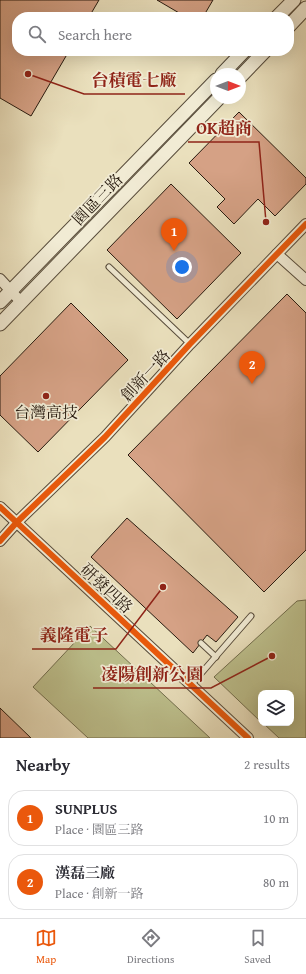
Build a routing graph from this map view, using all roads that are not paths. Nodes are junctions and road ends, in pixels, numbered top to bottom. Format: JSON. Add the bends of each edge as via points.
{"nodes":[{"id":1,"x":294,"y":0,"type":"edge"},
{"id":2,"x":306,"y":8,"type":"edge"},
{"id":3,"x":282,"y":12,"type":"edge"},
{"id":4,"x":294,"y":21,"type":"edge"},
{"id":5,"x":239,"y":56,"type":"edge"},
{"id":6,"x":260,"y":56,"type":"edge"},
{"id":7,"x":228,"y":68,"type":"edge"},
{"id":8,"x":246,"y":71,"type":"edge"},
{"id":9,"x":210,"y":86,"type":"edge"},
{"id":10,"x":213,"y":104,"type":"edge"},
{"id":11,"x":306,"y":224,"type":"edge"},
{"id":12,"x":277,"y":254,"type":"junction"},
{"id":13,"x":109,"y":267,"type":"dead end"},
{"id":14,"x":0,"y":279,"type":"edge"},
{"id":15,"x":306,"y":280,"type":"edge"},
{"id":16,"x":11,"y":291,"type":"junction"},
{"id":17,"x":0,"y":302,"type":"edge"},
{"id":18,"x":21,"y":302,"type":"junction"},
{"id":19,"x":0,"y":324,"type":"edge"},
{"id":20,"x":190,"y":344,"type":"junction"},
{"id":21,"x":0,"y":507,"type":"edge"},
{"id":22,"x":17,"y":522,"type":"junction"},
{"id":23,"x":0,"y":540,"type":"edge"},
{"id":24,"x":252,"y":616,"type":"dead end"},
{"id":25,"x":201,"y":643,"type":"dead end"},
{"id":26,"x":216,"y":657,"type":"junction"},
{"id":27,"x":191,"y":685,"type":"junction"},
{"id":28,"x":248,"y":738,"type":"edge"}],
"edges":[{"from":1,"to":3,"type":"street"},
{"from":2,"to":4,"type":"street"},
{"from":5,"to":7,"type":"street"},
{"from":6,"to":8,"type":"street"},
{"from":9,"to":16,"type":"street","name":"園區三路"},
{"from":10,"to":18,"type":"street","name":"園區三路"},
{"from":11,"to":12,"type":"street","name":"創新一路"},
{"from":12,"to":15,"type":"street"},
{"from":12,"to":20,"type":"street","name":"創新一路"},
{"from":13,"to":20,"type":"lane"},
{"from":14,"to":16,"type":"street"},
{"from":16,"to":17,"type":"street","name":"園區三路"},
{"from":16,"to":18,"type":"street"},
{"from":18,"to":19,"type":"street","name":"園區三路"},
{"from":20,"to":22,"type":"street","name":"創新一路","via":[[105,437]]},
{"from":21,"to":22,"type":"street","name":"研發四路"},
{"from":22,"to":23,"type":"street","name":"創新一路"},
{"from":22,"to":27,"type":"street","name":"研發四路"},
{"from":24,"to":26,"type":"lane"},
{"from":25,"to":26,"type":"lane"},
{"from":26,"to":27,"type":"lane"},
{"from":27,"to":28,"type":"street","name":"研發四路"}]}
